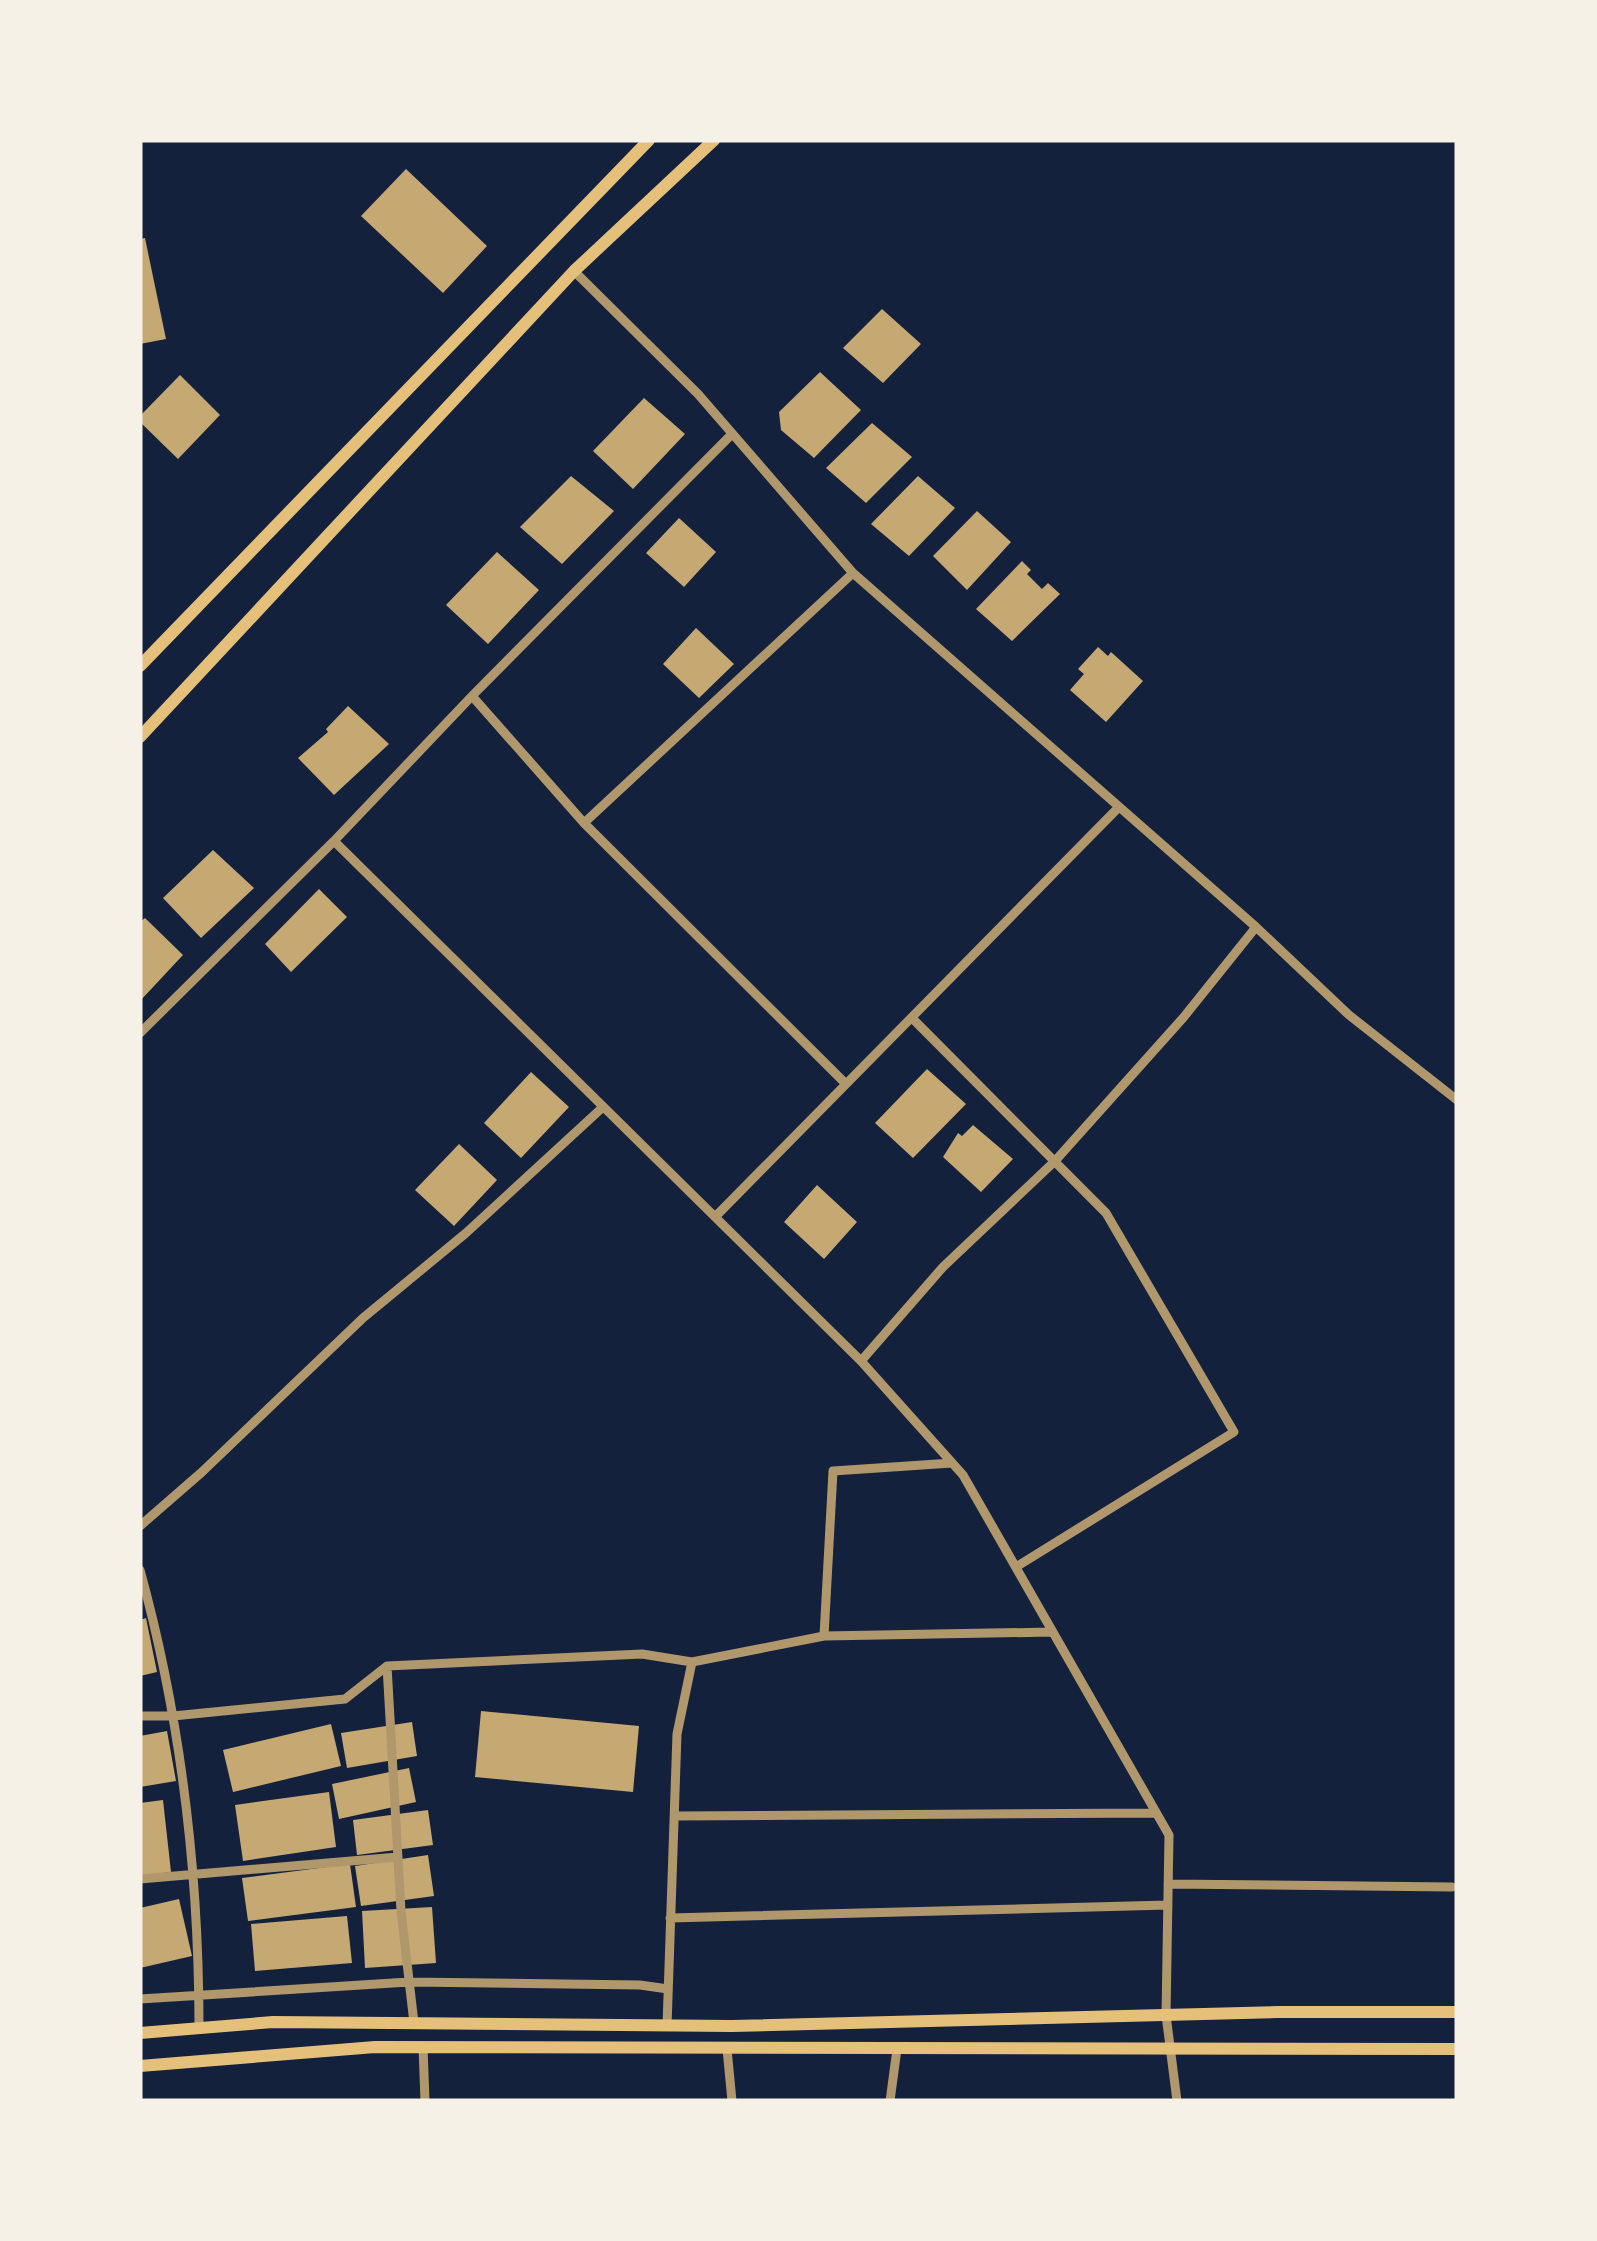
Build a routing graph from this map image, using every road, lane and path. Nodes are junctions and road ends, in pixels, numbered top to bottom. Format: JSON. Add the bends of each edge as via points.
{"nodes":[{"id":1,"x":650,"y":140,"type":"edge"},
{"id":2,"x":714,"y":140,"type":"edge"},
{"id":3,"x":574,"y":271,"type":"junction"},
{"id":4,"x":732,"y":434,"type":"junction"},
{"id":5,"x":853,"y":573,"type":"junction"},
{"id":6,"x":140,"y":666,"type":"edge"},
{"id":7,"x":472,"y":696,"type":"junction"},
{"id":8,"x":140,"y":737,"type":"edge"},
{"id":9,"x":1120,"y":808,"type":"junction"},
{"id":10,"x":584,"y":823,"type":"junction"},
{"id":11,"x":334,"y":841,"type":"junction"},
{"id":12,"x":1256,"y":926,"type":"junction"},
{"id":13,"x":913,"y":1019,"type":"junction"},
{"id":14,"x":140,"y":1033,"type":"edge"},
{"id":15,"x":846,"y":1084,"type":"junction"},
{"id":16,"x":1457,"y":1100,"type":"edge"},
{"id":17,"x":604,"y":1107,"type":"junction"},
{"id":18,"x":1055,"y":1161,"type":"junction"},
{"id":19,"x":715,"y":1217,"type":"junction"},
{"id":20,"x":861,"y":1361,"type":"junction"},
{"id":21,"x":952,"y":1463,"type":"junction"},
{"id":22,"x":140,"y":1526,"type":"edge"},
{"id":23,"x":1016,"y":1567,"type":"junction"},
{"id":24,"x":140,"y":1570,"type":"edge"},
{"id":25,"x":1053,"y":1632,"type":"junction"},
{"id":26,"x":824,"y":1636,"type":"junction"},
{"id":27,"x":692,"y":1662,"type":"junction"},
{"id":28,"x":387,"y":1666,"type":"junction"},
{"id":29,"x":140,"y":1716,"type":"edge"},
{"id":30,"x":173,"y":1716,"type":"junction"},
{"id":31,"x":1156,"y":1813,"type":"junction"},
{"id":32,"x":675,"y":1816,"type":"junction"},
{"id":33,"x":398,"y":1857,"type":"junction"},
{"id":34,"x":195,"y":1876,"type":"junction"},
{"id":35,"x":140,"y":1879,"type":"edge"},
{"id":36,"x":1168,"y":1884,"type":"junction"},
{"id":37,"x":1452,"y":1887,"type":"dead end"},
{"id":38,"x":1168,"y":1905,"type":"junction"},
{"id":39,"x":670,"y":1918,"type":"junction"},
{"id":40,"x":409,"y":1982,"type":"junction"},
{"id":41,"x":668,"y":1989,"type":"junction"},
{"id":42,"x":199,"y":1995,"type":"junction"},
{"id":43,"x":140,"y":1999,"type":"edge"},
{"id":44,"x":1457,"y":2012,"type":"edge"},
{"id":45,"x":1166,"y":2015,"type":"junction"},
{"id":46,"x":414,"y":2023,"type":"junction"},
{"id":47,"x":667,"y":2026,"type":"junction"},
{"id":48,"x":199,"y":2028,"type":"junction"},
{"id":49,"x":140,"y":2033,"type":"edge"},
{"id":50,"x":424,"y":2047,"type":"junction"},
{"id":51,"x":897,"y":2048,"type":"junction"},
{"id":52,"x":1172,"y":2048,"type":"junction"},
{"id":53,"x":727,"y":2049,"type":"junction"},
{"id":54,"x":1457,"y":2049,"type":"edge"},
{"id":55,"x":140,"y":2066,"type":"edge"},
{"id":56,"x":425,"y":2101,"type":"edge"},
{"id":57,"x":732,"y":2101,"type":"edge"},
{"id":58,"x":890,"y":2101,"type":"edge"},
{"id":59,"x":1177,"y":2101,"type":"edge"}],
"edges":[{"from":1,"to":6,"type":"main road"},
{"from":2,"to":3,"type":"main road"},
{"from":3,"to":4,"type":"street"},
{"from":3,"to":8,"type":"main road"},
{"from":4,"to":5,"type":"street"},
{"from":4,"to":7,"type":"street"},
{"from":5,"to":9,"type":"street"},
{"from":5,"to":10,"type":"street"},
{"from":7,"to":10,"type":"street"},
{"from":7,"to":11,"type":"street"},
{"from":9,"to":12,"type":"street"},
{"from":9,"to":13,"type":"street"},
{"from":10,"to":15,"type":"street"},
{"from":11,"to":14,"type":"street"},
{"from":11,"to":17,"type":"street"},
{"from":12,"to":16,"type":"street","via":[[1349,1015]]},
{"from":12,"to":18,"type":"street"},
{"from":13,"to":15,"type":"street"},
{"from":13,"to":18,"type":"street"},
{"from":15,"to":19,"type":"street"},
{"from":17,"to":19,"type":"street"},
{"from":17,"to":22,"type":"street"},
{"from":18,"to":20,"type":"street","via":[[943,1266]]},
{"from":18,"to":23,"type":"street","via":[[1106,1213],[1234,1432]]},
{"from":19,"to":20,"type":"street"},
{"from":20,"to":21,"type":"street"},
{"from":21,"to":23,"type":"street"},
{"from":21,"to":26,"type":"street","via":[[833,1471]]},
{"from":23,"to":25,"type":"street"},
{"from":24,"to":30,"type":"street"},
{"from":25,"to":26,"type":"street"},
{"from":25,"to":31,"type":"street"},
{"from":26,"to":27,"type":"street"},
{"from":27,"to":28,"type":"street","via":[[642,1654]]},
{"from":27,"to":32,"type":"street","via":[[677,1734]]},
{"from":28,"to":30,"type":"street","via":[[345,1699]]},
{"from":28,"to":33,"type":"street"},
{"from":29,"to":30,"type":"street"},
{"from":30,"to":34,"type":"street"},
{"from":31,"to":32,"type":"street"},
{"from":31,"to":36,"type":"street","via":[[1169,1835]]},
{"from":32,"to":39,"type":"street"},
{"from":33,"to":34,"type":"street"},
{"from":33,"to":40,"type":"street"},
{"from":34,"to":35,"type":"street"},
{"from":34,"to":42,"type":"street"},
{"from":36,"to":37,"type":"street"},
{"from":36,"to":38,"type":"street"},
{"from":38,"to":39,"type":"street"},
{"from":38,"to":45,"type":"street"},
{"from":39,"to":41,"type":"street"},
{"from":40,"to":41,"type":"street"},
{"from":40,"to":42,"type":"street"},
{"from":40,"to":46,"type":"street"},
{"from":41,"to":47,"type":"street"},
{"from":42,"to":43,"type":"street"},
{"from":42,"to":48,"type":"street"},
{"from":44,"to":45,"type":"main road"},
{"from":45,"to":47,"type":"main road"},
{"from":45,"to":52,"type":"street"},
{"from":46,"to":47,"type":"main road"},
{"from":46,"to":48,"type":"main road"},
{"from":48,"to":49,"type":"main road"},
{"from":50,"to":53,"type":"main road"},
{"from":50,"to":55,"type":"main road"},
{"from":50,"to":56,"type":"street"},
{"from":51,"to":52,"type":"main road"},
{"from":51,"to":53,"type":"main road"},
{"from":51,"to":58,"type":"street"},
{"from":52,"to":54,"type":"main road"},
{"from":52,"to":59,"type":"street"},
{"from":53,"to":57,"type":"street"}]}
